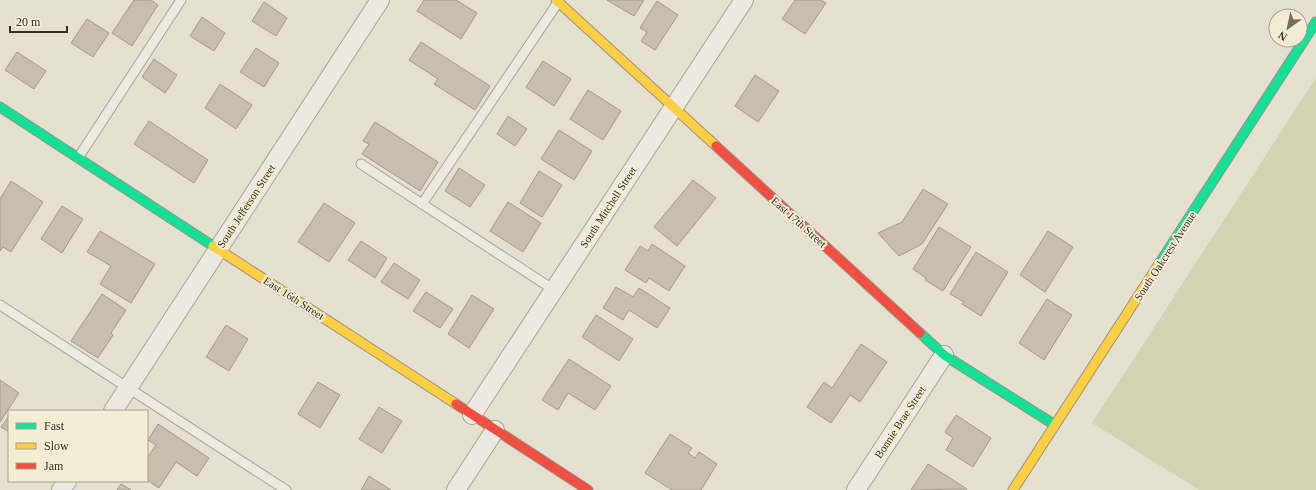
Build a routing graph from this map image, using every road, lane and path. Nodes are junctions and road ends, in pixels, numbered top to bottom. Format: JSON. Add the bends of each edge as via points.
{"nodes":[{"id":1,"x":181,"y":0,"type":"edge"},
{"id":2,"x":380,"y":0,"type":"edge"},
{"id":3,"x":558,"y":0,"type":"edge"},
{"id":4,"x":744,"y":0,"type":"edge"},
{"id":5,"x":1316,"y":22,"type":"edge"},
{"id":6,"x":673,"y":107,"type":"junction"},
{"id":7,"x":0,"y":108,"type":"edge"},
{"id":8,"x":78,"y":158,"type":"junction"},
{"id":9,"x":361,"y":164,"type":"dead end"},
{"id":10,"x":422,"y":204,"type":"junction"},
{"id":11,"x":218,"y":249,"type":"junction"},
{"id":12,"x":554,"y":290,"type":"junction"},
{"id":13,"x":0,"y":305,"type":"edge"},
{"id":14,"x":944,"y":354,"type":"junction"},
{"id":15,"x":128,"y":387,"type":"junction"},
{"id":16,"x":114,"y":410,"type":"edge"},
{"id":17,"x":472,"y":415,"type":"junction"},
{"id":18,"x":1055,"y":425,"type":"junction"},
{"id":19,"x":495,"y":430,"type":"junction"},
{"id":20,"x":286,"y":490,"type":"edge"},
{"id":21,"x":456,"y":490,"type":"edge"},
{"id":22,"x":588,"y":490,"type":"edge"},
{"id":23,"x":856,"y":490,"type":"edge"},
{"id":24,"x":1013,"y":490,"type":"edge"}],
"edges":[{"from":1,"to":8,"type":"lane"},
{"from":2,"to":11,"type":"street","name":"South Jefferson Street"},
{"from":3,"to":6,"type":"street","name":"East 17th Street"},
{"from":3,"to":10,"type":"lane"},
{"from":4,"to":6,"type":"street","name":"South Mitchell Street"},
{"from":5,"to":18,"type":"street","name":"South Oakcrest Avenue"},
{"from":6,"to":12,"type":"street","name":"South Mitchell Street"},
{"from":6,"to":14,"type":"street","name":"East 17th Street"},
{"from":7,"to":8,"type":"street","name":"East 16th Street"},
{"from":8,"to":11,"type":"street","name":"East 16th Street"},
{"from":9,"to":10,"type":"lane"},
{"from":10,"to":12,"type":"lane"},
{"from":11,"to":15,"type":"street","name":"South Jefferson Street"},
{"from":11,"to":17,"type":"street","name":"East 16th Street"},
{"from":12,"to":17,"type":"street","name":"South Mitchell Street"},
{"from":13,"to":15,"type":"lane"},
{"from":14,"to":18,"type":"street","name":"East 17th Street"},
{"from":14,"to":23,"type":"street","name":"Bonnie Brae Street"},
{"from":15,"to":16,"type":"street","name":"South Jefferson Street"},
{"from":15,"to":20,"type":"lane"},
{"from":17,"to":19,"type":"street","name":"East 16th Street"},
{"from":18,"to":24,"type":"street","name":"South Oakcrest Avenue"},
{"from":19,"to":21,"type":"street"},
{"from":19,"to":22,"type":"street","name":"East 16th Street"}]}
